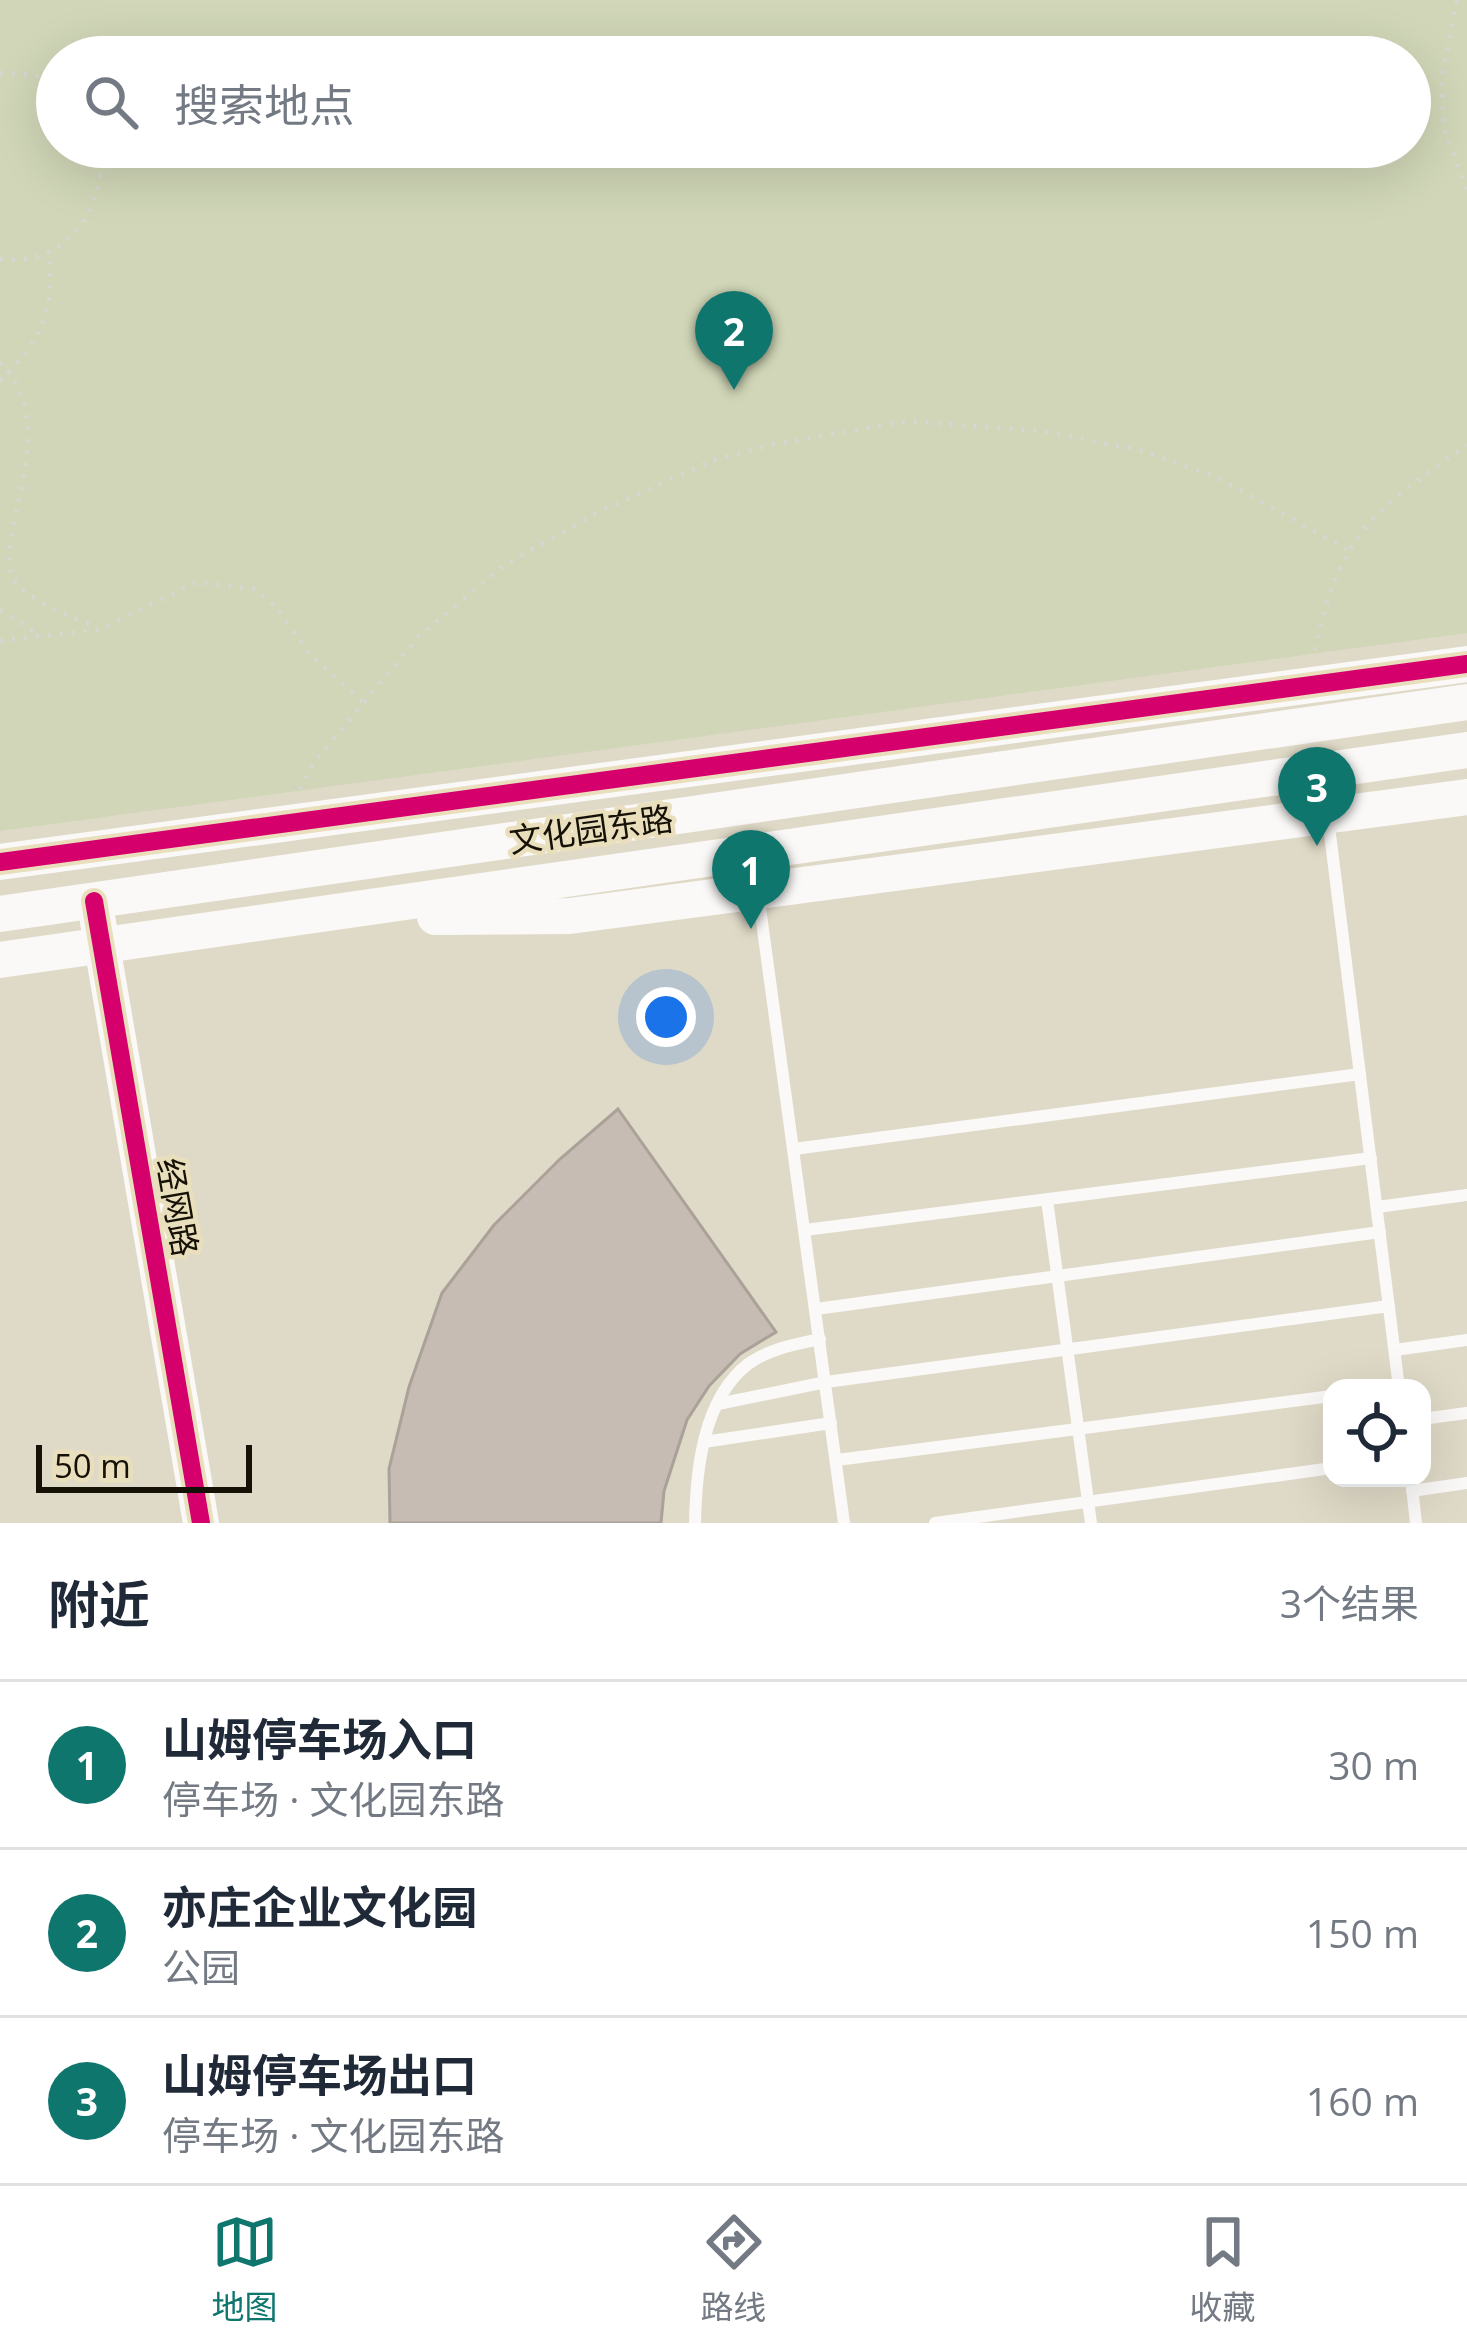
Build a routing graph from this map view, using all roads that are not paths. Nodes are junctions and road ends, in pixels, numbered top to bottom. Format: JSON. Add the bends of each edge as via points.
{"nodes":[{"id":1,"x":1467,"y":664,"type":"edge"},
{"id":2,"x":1467,"y":702,"type":"edge"},
{"id":3,"x":1467,"y":750,"type":"edge"},
{"id":4,"x":774,"y":756,"type":"junction"},
{"id":5,"x":1467,"y":796,"type":"edge"},
{"id":6,"x":1328,"y":815,"type":"junction"},
{"id":7,"x":664,"y":818,"type":"junction"},
{"id":8,"x":0,"y":862,"type":"edge"},
{"id":9,"x":758,"y":892,"type":"junction"},
{"id":10,"x":94,"y":901,"type":"junction"},
{"id":11,"x":0,"y":914,"type":"edge"},
{"id":12,"x":294,"y":919,"type":"junction"},
{"id":13,"x":104,"y":946,"type":"junction"},
{"id":14,"x":0,"y":960,"type":"edge"},
{"id":15,"x":1360,"y":1074,"type":"junction"},
{"id":16,"x":794,"y":1149,"type":"junction"},
{"id":17,"x":1371,"y":1158,"type":"junction"},
{"id":18,"x":1467,"y":1195,"type":"edge"},
{"id":19,"x":1047,"y":1200,"type":"junction"},
{"id":20,"x":1377,"y":1207,"type":"junction"},
{"id":21,"x":805,"y":1230,"type":"junction"},
{"id":22,"x":1380,"y":1232,"type":"junction"},
{"id":23,"x":1389,"y":1306,"type":"junction"},
{"id":24,"x":816,"y":1309,"type":"junction"},
{"id":25,"x":820,"y":1339,"type":"junction"},
{"id":26,"x":1467,"y":1340,"type":"edge"},
{"id":27,"x":1395,"y":1350,"type":"junction"},
{"id":28,"x":1398,"y":1379,"type":"edge"},
{"id":29,"x":826,"y":1382,"type":"junction"},
{"id":30,"x":1323,"y":1397,"type":"edge"},
{"id":31,"x":718,"y":1404,"type":"junction"},
{"id":32,"x":1467,"y":1413,"type":"edge"},
{"id":33,"x":1431,"y":1418,"type":"edge"},
{"id":34,"x":831,"y":1423,"type":"junction"},
{"id":35,"x":704,"y":1442,"type":"junction"},
{"id":36,"x":837,"y":1460,"type":"junction"},
{"id":37,"x":1323,"y":1469,"type":"edge"},
{"id":38,"x":1431,"y":1484,"type":"edge"},
{"id":39,"x":1467,"y":1484,"type":"edge"},
{"id":40,"x":1411,"y":1487,"type":"edge"},
{"id":41,"x":201,"y":1523,"type":"edge"},
{"id":42,"x":695,"y":1523,"type":"edge"},
{"id":43,"x":844,"y":1523,"type":"edge"},
{"id":44,"x":935,"y":1523,"type":"edge"},
{"id":45,"x":1091,"y":1523,"type":"edge"},
{"id":46,"x":1416,"y":1523,"type":"edge"}],
"edges":[{"from":1,"to":4,"type":"street"},
{"from":2,"to":7,"type":"street","name":"文化园东路"},
{"from":3,"to":12,"type":"street","name":"文化园东路"},
{"from":4,"to":7,"type":"street"},
{"from":4,"to":8,"type":"street"},
{"from":5,"to":6,"type":"street"},
{"from":6,"to":9,"type":"street"},
{"from":6,"to":15,"type":"lane"},
{"from":7,"to":10,"type":"street","name":"文化园东路"},
{"from":9,"to":12,"type":"street","via":[[570,916]]},
{"from":9,"to":16,"type":"lane"},
{"from":10,"to":11,"type":"street","name":"文化园东路"},
{"from":10,"to":13,"type":"street","name":"经网路"},
{"from":12,"to":13,"type":"street","name":"文化园东路"},
{"from":13,"to":14,"type":"street","name":"文化园东路"},
{"from":13,"to":41,"type":"street","name":"经网路"},
{"from":15,"to":16,"type":"lane"},
{"from":15,"to":17,"type":"lane"},
{"from":16,"to":21,"type":"lane"},
{"from":17,"to":19,"type":"lane"},
{"from":17,"to":20,"type":"lane"},
{"from":18,"to":20,"type":"lane"},
{"from":19,"to":21,"type":"lane"},
{"from":19,"to":45,"type":"lane"},
{"from":20,"to":22,"type":"lane"},
{"from":21,"to":24,"type":"lane"},
{"from":22,"to":23,"type":"lane"},
{"from":22,"to":24,"type":"lane"},
{"from":23,"to":27,"type":"lane"},
{"from":23,"to":29,"type":"lane"},
{"from":24,"to":25,"type":"lane"},
{"from":25,"to":29,"type":"lane"},
{"from":25,"to":31,"type":"lane","via":[[747,1365]]},
{"from":26,"to":27,"type":"lane"},
{"from":27,"to":28,"type":"lane"},
{"from":29,"to":31,"type":"lane"},
{"from":29,"to":34,"type":"lane"},
{"from":30,"to":36,"type":"lane"},
{"from":31,"to":35,"type":"lane"},
{"from":32,"to":33,"type":"lane"},
{"from":34,"to":35,"type":"lane"},
{"from":34,"to":36,"type":"lane"},
{"from":35,"to":42,"type":"lane"},
{"from":36,"to":43,"type":"lane"},
{"from":37,"to":44,"type":"lane"},
{"from":38,"to":39,"type":"lane"},
{"from":40,"to":46,"type":"lane"}]}
